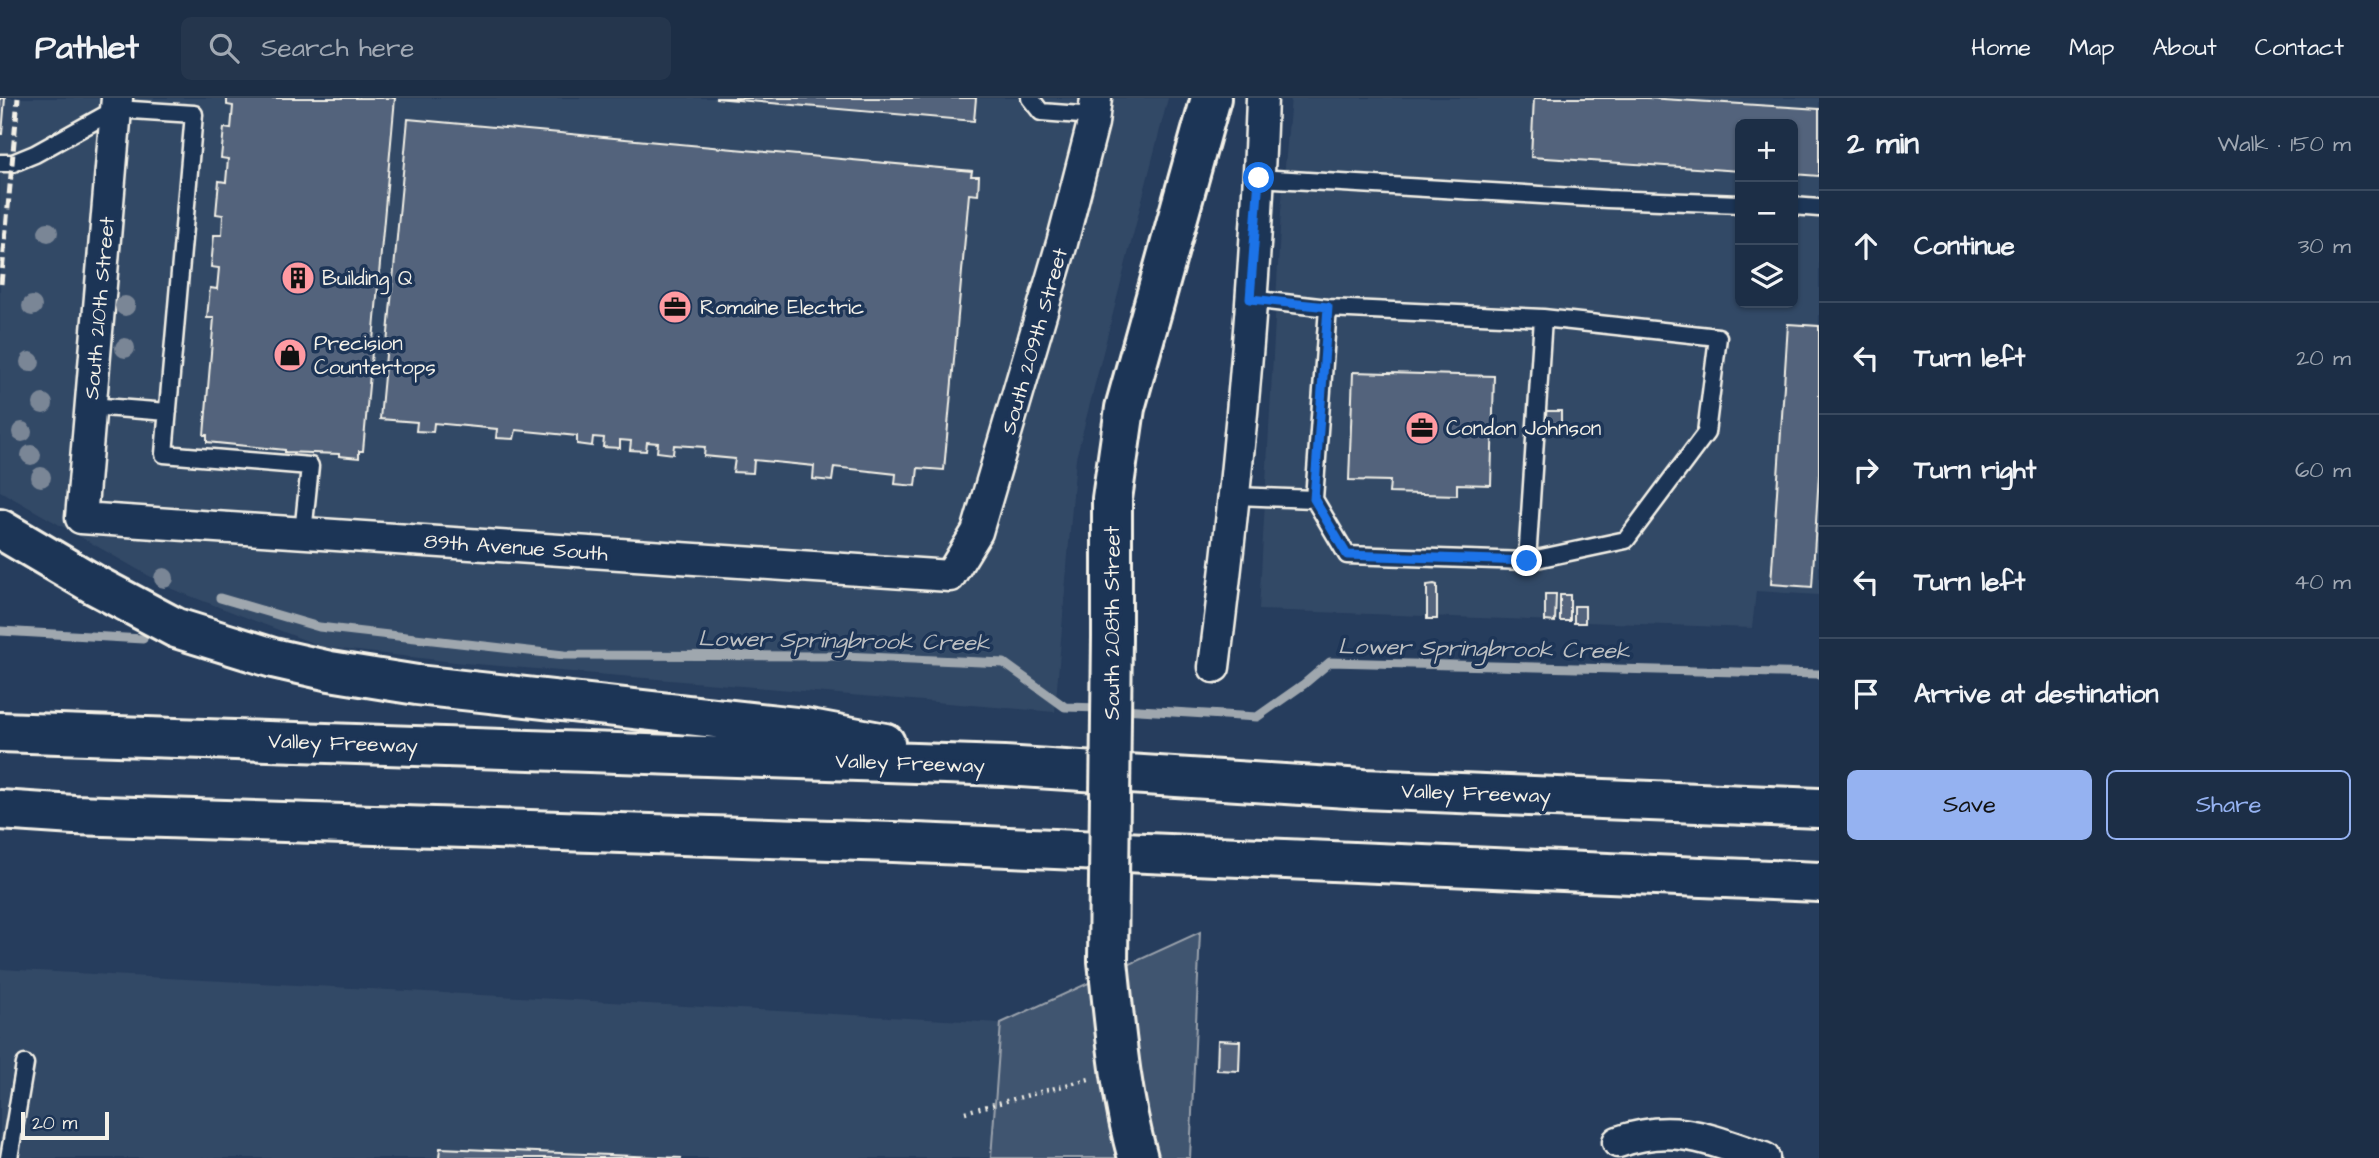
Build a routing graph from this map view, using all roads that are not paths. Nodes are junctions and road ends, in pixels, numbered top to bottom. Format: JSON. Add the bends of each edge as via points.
{"nodes":[{"id":1,"x":1030,"y":98,"type":"edge"},
{"id":2,"x":1211,"y":98,"type":"edge"},
{"id":3,"x":1262,"y":98,"type":"edge"},
{"id":4,"x":116,"y":104,"type":"edge"},
{"id":5,"x":1095,"y":107,"type":"edge"},
{"id":6,"x":0,"y":163,"type":"edge"},
{"id":7,"x":1259,"y":178,"type":"junction"},
{"id":8,"x":1735,"y":204,"type":"edge"},
{"id":9,"x":1798,"y":206,"type":"edge"},
{"id":10,"x":1819,"y":208,"type":"edge"},
{"id":11,"x":1250,"y":299,"type":"junction"},
{"id":12,"x":1328,"y":307,"type":"junction"},
{"id":13,"x":1543,"y":318,"type":"junction"},
{"id":14,"x":90,"y":406,"type":"junction"},
{"id":15,"x":168,"y":412,"type":"junction"},
{"id":16,"x":1236,"y":496,"type":"junction"},
{"id":17,"x":1314,"y":499,"type":"junction"},
{"id":18,"x":81,"y":518,"type":"joint"},
{"id":19,"x":0,"y":529,"type":"edge"},
{"id":20,"x":303,"y":533,"type":"junction"},
{"id":21,"x":1527,"y":561,"type":"junction"},
{"id":22,"x":950,"y":576,"type":"joint"},
{"id":23,"x":1214,"y":667,"type":"dead end"},
{"id":24,"x":0,"y":732,"type":"edge"},
{"id":25,"x":1004,"y":766,"type":"junction"},
{"id":26,"x":1819,"y":808,"type":"edge"},
{"id":27,"x":0,"y":810,"type":"edge"},
{"id":28,"x":74,"y":815,"type":"junction"},
{"id":29,"x":0,"y":822,"type":"edge"},
{"id":30,"x":1819,"y":882,"type":"edge"},
{"id":31,"x":25,"y":1064,"type":"dead end"},
{"id":32,"x":1618,"y":1142,"type":"dead end"},
{"id":33,"x":9,"y":1158,"type":"edge"},
{"id":34,"x":1138,"y":1158,"type":"edge"},
{"id":35,"x":1764,"y":1158,"type":"edge"}],
"edges":[{"from":1,"to":5,"type":"lane","via":[[1041,112]]},
{"from":2,"to":34,"type":"main road","name":"South 208th Street","bridge":true,"via":[[1125,408],[1112,499],[1108,961],[1127,1118]]},
{"from":3,"to":7,"type":"street"},
{"from":4,"to":6,"type":"lane","via":[[35,154]]},
{"from":4,"to":14,"type":"street","name":"South 210th Street"},
{"from":4,"to":15,"type":"lane","via":[[194,114]]},
{"from":5,"to":22,"type":"street","name":"South 209th Street","via":[[1062,243],[977,532]]},
{"from":7,"to":8,"type":"lane"},
{"from":7,"to":11,"type":"street"},
{"from":9,"to":10,"type":"lane"},
{"from":11,"to":12,"type":"lane"},
{"from":11,"to":16,"type":"street"},
{"from":12,"to":13,"type":"lane"},
{"from":12,"to":17,"type":"lane"},
{"from":13,"to":21,"type":"lane"},
{"from":13,"to":21,"type":"lane","via":[[1718,337],[1706,433],[1626,540]]},
{"from":14,"to":15,"type":"lane"},
{"from":14,"to":18,"type":"street","name":"South 210th Street"},
{"from":15,"to":20,"type":"lane","via":[[164,454],[310,466]]},
{"from":16,"to":17,"type":"lane"},
{"from":16,"to":23,"type":"street"},
{"from":17,"to":21,"type":"lane","via":[[1347,555]]},
{"from":18,"to":20,"type":"street","name":"89th Avenue South"},
{"from":19,"to":25,"type":"main road","via":[[176,628],[273,658],[417,684],[805,728]]},
{"from":20,"to":22,"type":"street","name":"89th Avenue South"},
{"from":24,"to":25,"type":"main road","name":"Valley Freeway"},
{"from":25,"to":26,"type":"main road","name":"Valley Freeway","via":[[1363,789]]},
{"from":27,"to":28,"type":"main road"},
{"from":28,"to":29,"type":"main road"},
{"from":28,"to":30,"type":"main road","via":[[920,843]]},
{"from":31,"to":33,"type":"lane"},
{"from":32,"to":35,"type":"street","via":[[1670,1131]]}]}
